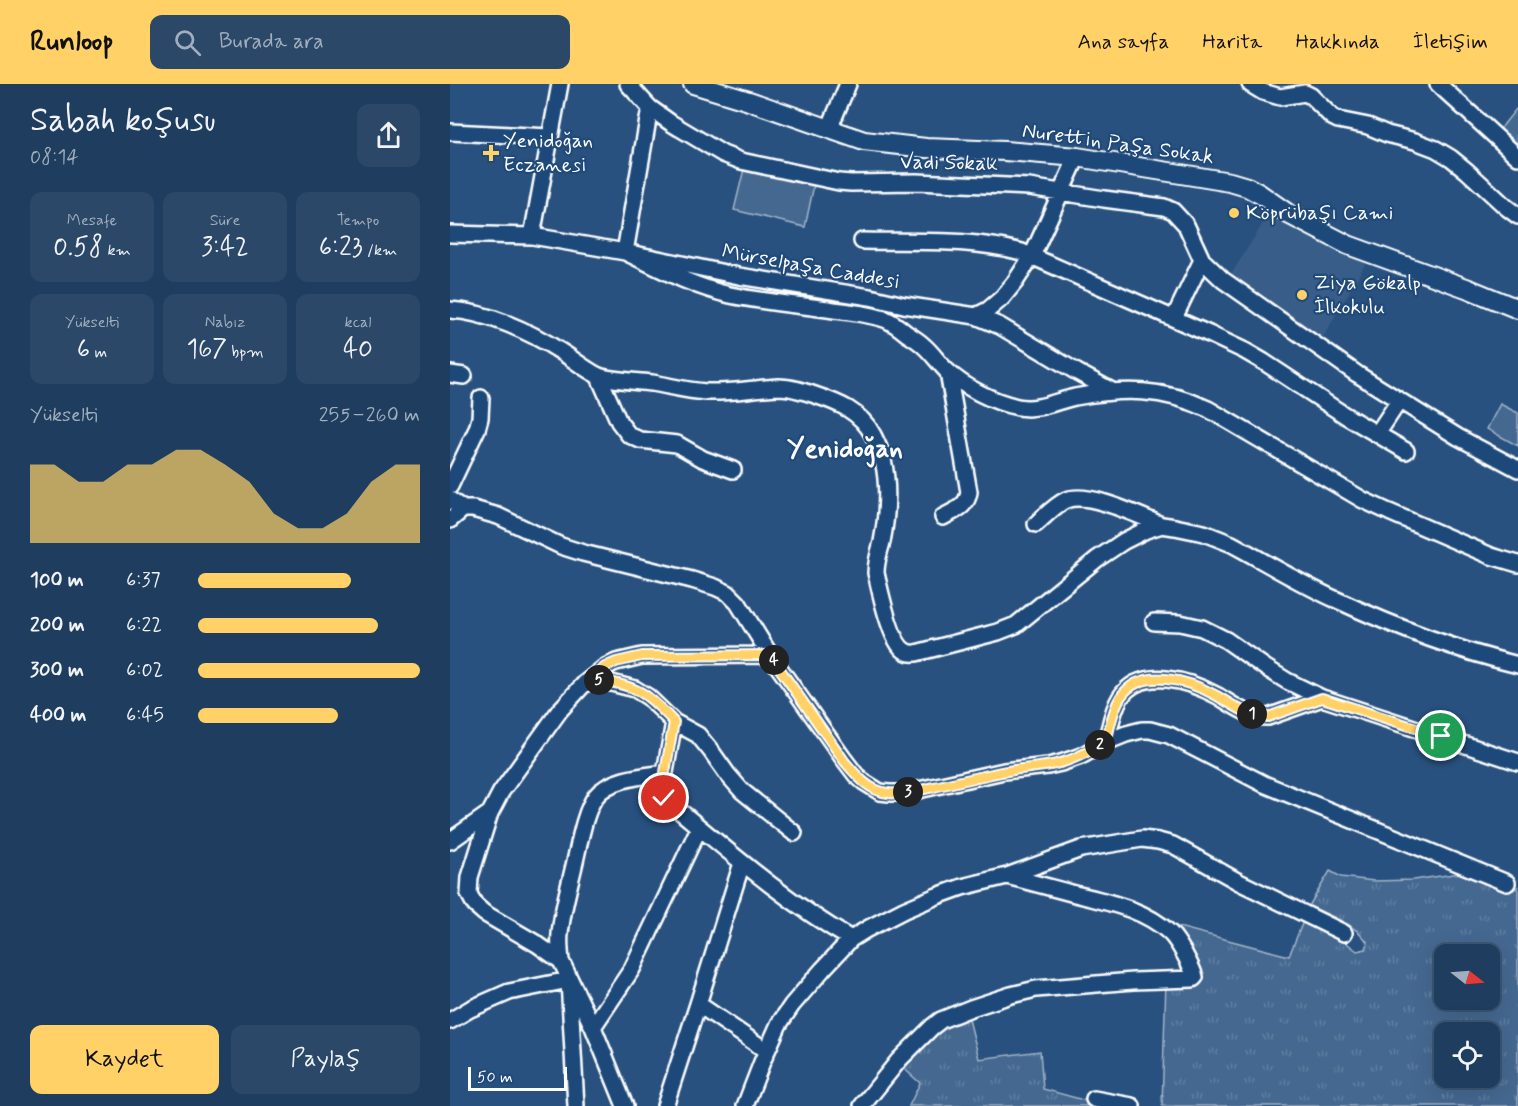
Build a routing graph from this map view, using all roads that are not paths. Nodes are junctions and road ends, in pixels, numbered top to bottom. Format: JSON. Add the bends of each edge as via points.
{"nodes":[{"id":1,"x":560,"y":84,"type":"edge"},
{"id":2,"x":628,"y":84,"type":"edge"},
{"id":3,"x":693,"y":84,"type":"edge"},
{"id":4,"x":848,"y":84,"type":"edge"},
{"id":5,"x":1250,"y":84,"type":"edge"},
{"id":6,"x":1438,"y":84,"type":"edge"},
{"id":7,"x":650,"y":108,"type":"junction"},
{"id":8,"x":830,"y":129,"type":"junction"},
{"id":9,"x":450,"y":132,"type":"edge"},
{"id":10,"x":550,"y":137,"type":"junction"},
{"id":11,"x":1518,"y":157,"type":"edge"},
{"id":12,"x":1077,"y":158,"type":"junction"},
{"id":13,"x":1062,"y":192,"type":"junction"},
{"id":14,"x":1518,"y":216,"type":"edge"},
{"id":15,"x":450,"y":234,"type":"edge"},
{"id":16,"x":532,"y":236,"type":"junction"},
{"id":17,"x":862,"y":241,"type":"dead end"},
{"id":18,"x":625,"y":252,"type":"junction"},
{"id":19,"x":1032,"y":256,"type":"junction"},
{"id":20,"x":1202,"y":260,"type":"junction"},
{"id":21,"x":1518,"y":309,"type":"edge"},
{"id":22,"x":450,"y":310,"type":"edge"},
{"id":23,"x":976,"y":316,"type":"junction"},
{"id":24,"x":1174,"y":318,"type":"junction"},
{"id":25,"x":948,"y":372,"type":"junction"},
{"id":26,"x":599,"y":377,"type":"junction"},
{"id":27,"x":1114,"y":392,"type":"junction"},
{"id":28,"x":481,"y":398,"type":"dead end"},
{"id":29,"x":1399,"y":401,"type":"junction"},
{"id":30,"x":1377,"y":434,"type":"junction"},
{"id":31,"x":1406,"y":451,"type":"dead end"},
{"id":32,"x":1518,"y":469,"type":"edge"},
{"id":33,"x":733,"y":470,"type":"dead end"},
{"id":34,"x":450,"y":486,"type":"edge"},
{"id":35,"x":450,"y":500,"type":"edge"},
{"id":36,"x":464,"y":509,"type":"junction"},
{"id":37,"x":943,"y":517,"type":"dead end"},
{"id":38,"x":450,"y":520,"type":"edge"},
{"id":39,"x":1036,"y":524,"type":"dead end"},
{"id":40,"x":1162,"y":525,"type":"junction"},
{"id":41,"x":1518,"y":564,"type":"edge"},
{"id":42,"x":1154,"y":622,"type":"dead end"},
{"id":43,"x":770,"y":655,"type":"junction"},
{"id":44,"x":1518,"y":665,"type":"edge"},
{"id":45,"x":591,"y":678,"type":"junction"},
{"id":46,"x":1322,"y":698,"type":"junction"},
{"id":47,"x":674,"y":722,"type":"junction"},
{"id":48,"x":1106,"y":742,"type":"junction"},
{"id":49,"x":1518,"y":762,"type":"edge"},
{"id":50,"x":664,"y":773,"type":"junction"},
{"id":51,"x":489,"y":813,"type":"junction"},
{"id":52,"x":699,"y":828,"type":"junction"},
{"id":53,"x":795,"y":833,"type":"dead end"},
{"id":54,"x":450,"y":841,"type":"edge"},
{"id":55,"x":742,"y":863,"type":"junction"},
{"id":56,"x":1007,"y":876,"type":"junction"},
{"id":57,"x":1507,"y":883,"type":"dead end"},
{"id":58,"x":1344,"y":933,"type":"dead end"},
{"id":59,"x":851,"y":939,"type":"junction"},
{"id":60,"x":561,"y":961,"type":"junction"},
{"id":61,"x":569,"y":980,"type":"junction"},
{"id":62,"x":698,"y":1004,"type":"junction"},
{"id":63,"x":450,"y":1021,"type":"edge"},
{"id":64,"x":593,"y":1027,"type":"junction"},
{"id":65,"x":767,"y":1051,"type":"junction"},
{"id":66,"x":1094,"y":1099,"type":"dead end"},
{"id":67,"x":576,"y":1106,"type":"edge"},
{"id":68,"x":625,"y":1106,"type":"edge"},
{"id":69,"x":665,"y":1106,"type":"edge"},
{"id":70,"x":745,"y":1106,"type":"edge"},
{"id":71,"x":862,"y":1106,"type":"edge"},
{"id":72,"x":1132,"y":1106,"type":"edge"}],
"edges":[{"from":1,"to":10,"type":"street"},
{"from":2,"to":7,"type":"street","name":"Vadi Sokak"},
{"from":3,"to":8,"type":"street","name":"Nurettin Paşa Sokak"},
{"from":4,"to":8,"type":"street"},
{"from":5,"to":14,"type":"street","via":[[1280,97],[1305,93],[1338,120],[1436,149]]},
{"from":6,"to":11,"type":"street"},
{"from":7,"to":13,"type":"street","name":"Vadi Sokak","via":[[732,158],[839,182],[978,184]]},
{"from":7,"to":18,"type":"street"},
{"from":8,"to":12,"type":"street","name":"Nurettin Paşa Sokak","via":[[864,141],[897,146]]},
{"from":9,"to":10,"type":"street"},
{"from":10,"to":16,"type":"street"},
{"from":12,"to":13,"type":"street"},
{"from":12,"to":21,"type":"street","name":"Nurettin Paşa Sokak","via":[[1247,187],[1348,246]]},
{"from":13,"to":19,"type":"street"},
{"from":13,"to":20,"type":"street","name":"Vadi Sokak","via":[[1173,211],[1186,225]]},
{"from":15,"to":16,"type":"street","name":"Mürselpaşa Caddesi"},
{"from":16,"to":18,"type":"street","name":"Mürselpaşa Caddesi"},
{"from":17,"to":19,"type":"street","via":[[956,242]]},
{"from":18,"to":23,"type":"street","name":"Mürselpaşa Caddesi","via":[[739,276]]},
{"from":18,"to":25,"type":"street","via":[[714,291],[885,319],[925,347]]},
{"from":19,"to":23,"type":"street","via":[[1002,298]]},
{"from":19,"to":24,"type":"street"},
{"from":20,"to":24,"type":"street"},
{"from":20,"to":29,"type":"street","via":[[1223,280]]},
{"from":22,"to":26,"type":"street","via":[[480,314],[514,327],[554,347]]},
{"from":23,"to":27,"type":"street","name":"Mürselpaşa Caddesi"},
{"from":24,"to":30,"type":"street","via":[[1264,362]]},
{"from":25,"to":27,"type":"street","via":[[988,398],[1026,409]]},
{"from":25,"to":37,"type":"street","via":[[969,492],[966,504]]},
{"from":26,"to":33,"type":"street","via":[[629,435],[677,444]]},
{"from":26,"to":40,"type":"street","via":[[706,392],[790,388],[838,403],[862,419],[879,447],[885,471],[885,515],[876,573],[892,630],[906,652],[916,653],[1016,625],[1097,559],[1124,541]]},
{"from":27,"to":41,"type":"street","via":[[1161,393],[1193,402],[1371,504]]},
{"from":28,"to":34,"type":"street","via":[[477,429]]},
{"from":29,"to":30,"type":"street"},
{"from":29,"to":32,"type":"street"},
{"from":30,"to":31,"type":"street"},
{"from":35,"to":36,"type":"street"},
{"from":36,"to":38,"type":"street"},
{"from":36,"to":43,"type":"street","via":[[498,516],[580,552],[657,570],[728,593]]},
{"from":39,"to":40,"type":"street","via":[[1066,500],[1084,498]]},
{"from":40,"to":44,"type":"street","via":[[1232,544],[1379,619]]},
{"from":42,"to":46,"type":"street","via":[[1190,624],[1213,633],[1287,681]]},
{"from":43,"to":45,"type":"street","via":[[642,656],[616,662]]},
{"from":43,"to":48,"type":"street","via":[[845,762],[880,792],[905,793],[1004,771],[1054,765]]},
{"from":45,"to":47,"type":"street","via":[[642,693]]},
{"from":45,"to":51,"type":"street","via":[[560,710]]},
{"from":46,"to":48,"type":"street","via":[[1263,717],[1187,683],[1151,679],[1131,687],[1119,699]]},
{"from":46,"to":49,"type":"street"},
{"from":47,"to":50,"type":"street"},
{"from":47,"to":53,"type":"street","via":[[698,735],[742,791]]},
{"from":48,"to":57,"type":"street","via":[[1142,730],[1169,735],[1264,784]]},
{"from":50,"to":52,"type":"street","via":[[664,798]]},
{"from":50,"to":60,"type":"street","via":[[612,784],[591,804],[564,910]]},
{"from":51,"to":54,"type":"street"},
{"from":51,"to":60,"type":"street","via":[[470,877],[471,899],[484,912]]},
{"from":52,"to":55,"type":"street"},
{"from":52,"to":64,"type":"street","via":[[632,969]]},
{"from":55,"to":59,"type":"street","via":[[802,909]]},
{"from":55,"to":62,"type":"street"},
{"from":56,"to":58,"type":"street","via":[[1080,849],[1142,838],[1173,845]]},
{"from":56,"to":59,"type":"street","via":[[937,896]]},
{"from":56,"to":71,"type":"street","via":[[1120,906],[1156,923],[1172,934],[1195,977],[1036,989],[971,1008],[932,1027]]},
{"from":59,"to":65,"type":"street","via":[[792,1005]]},
{"from":60,"to":61,"type":"street"},
{"from":61,"to":63,"type":"street","via":[[509,992]]},
{"from":61,"to":64,"type":"street"},
{"from":61,"to":67,"type":"street"},
{"from":62,"to":65,"type":"street"},
{"from":62,"to":69,"type":"street"},
{"from":64,"to":68,"type":"street"},
{"from":65,"to":70,"type":"street"},
{"from":66,"to":72,"type":"street"}]}
